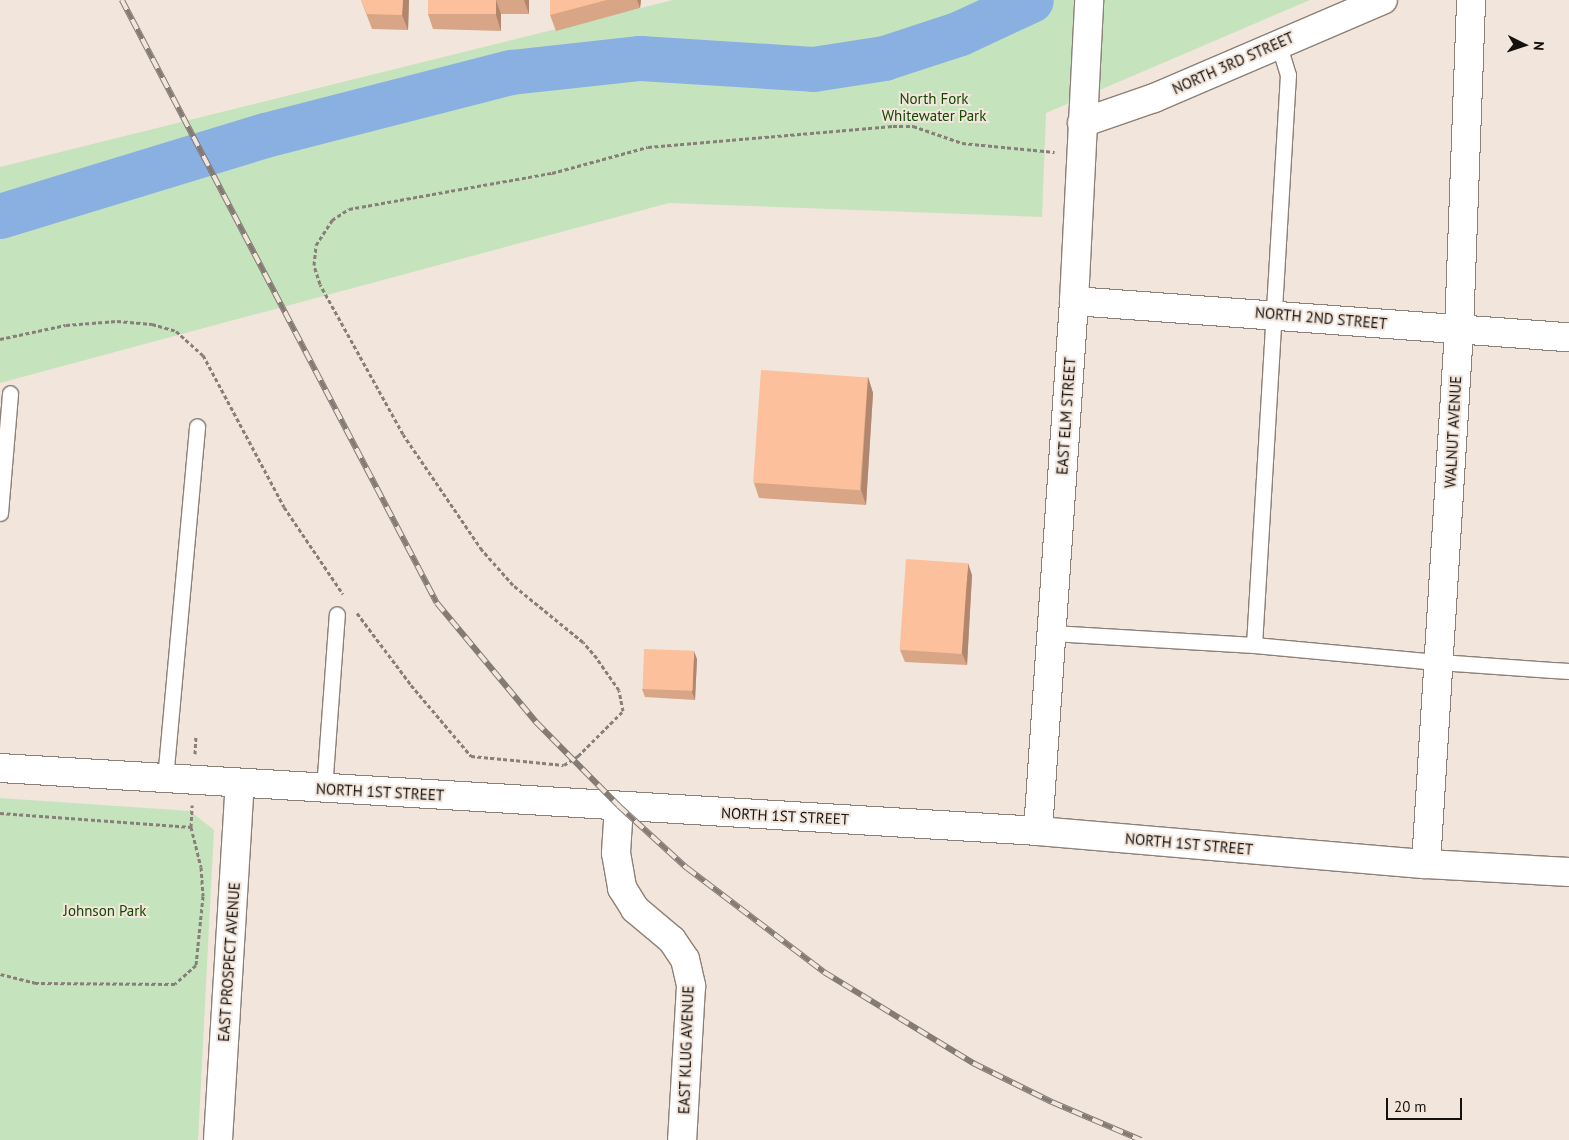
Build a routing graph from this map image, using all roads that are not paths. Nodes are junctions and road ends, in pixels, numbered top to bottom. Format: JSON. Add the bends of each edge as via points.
{"nodes":[{"id":1,"x":1383,"y":0,"type":"edge"},
{"id":2,"x":1471,"y":0,"type":"edge"},
{"id":3,"x":1089,"y":3,"type":"edge"},
{"id":4,"x":1278,"y":43,"type":"junction"},
{"id":5,"x":1082,"y":123,"type":"junction"},
{"id":6,"x":1074,"y":301,"type":"junction"},
{"id":7,"x":1272,"y":313,"type":"junction"},
{"id":8,"x":1459,"y":330,"type":"junction"},
{"id":9,"x":1569,"y":337,"type":"edge"},
{"id":10,"x":10,"y":393,"type":"dead end"},
{"id":11,"x":197,"y":426,"type":"dead end"},
{"id":12,"x":0,"y":513,"type":"edge"},
{"id":13,"x":337,"y":614,"type":"dead end"},
{"id":14,"x":1052,"y":633,"type":"junction"},
{"id":15,"x":1254,"y":645,"type":"junction"},
{"id":16,"x":1439,"y":662,"type":"junction"},
{"id":17,"x":1569,"y":671,"type":"edge"},
{"id":18,"x":0,"y":768,"type":"edge"},
{"id":19,"x":165,"y":779,"type":"junction"},
{"id":20,"x":240,"y":784,"type":"junction"},
{"id":21,"x":324,"y":789,"type":"junction"},
{"id":22,"x":619,"y":806,"type":"junction"},
{"id":23,"x":1038,"y":831,"type":"junction"},
{"id":24,"x":1426,"y":864,"type":"junction"},
{"id":25,"x":1569,"y":872,"type":"edge"},
{"id":26,"x":218,"y":1140,"type":"edge"},
{"id":27,"x":682,"y":1140,"type":"edge"}],
"edges":[{"from":1,"to":4,"type":"street","name":"NORTH 3RD STREET"},
{"from":2,"to":8,"type":"street","name":"WALNUT AVENUE"},
{"from":3,"to":5,"type":"street","name":"EAST ELM STREET"},
{"from":4,"to":5,"type":"street","name":"NORTH 3RD STREET","via":[[1154,98]]},
{"from":4,"to":7,"type":"lane","via":[[1288,75]]},
{"from":5,"to":6,"type":"street","name":"EAST ELM STREET"},
{"from":6,"to":7,"type":"street","name":"NORTH 2ND STREET"},
{"from":6,"to":14,"type":"street","name":"EAST ELM STREET"},
{"from":7,"to":8,"type":"street","name":"NORTH 2ND STREET"},
{"from":7,"to":15,"type":"lane"},
{"from":8,"to":9,"type":"street","name":"NORTH 2ND STREET"},
{"from":8,"to":16,"type":"street","name":"WALNUT AVENUE"},
{"from":10,"to":12,"type":"lane"},
{"from":11,"to":19,"type":"lane"},
{"from":13,"to":21,"type":"lane"},
{"from":14,"to":15,"type":"lane"},
{"from":14,"to":23,"type":"street","name":"EAST ELM STREET"},
{"from":15,"to":16,"type":"lane"},
{"from":16,"to":17,"type":"lane"},
{"from":16,"to":24,"type":"street","name":"WALNUT AVENUE"},
{"from":18,"to":19,"type":"street","name":"NORTH 1ST STREET"},
{"from":19,"to":20,"type":"street","name":"NORTH 1ST STREET"},
{"from":20,"to":21,"type":"street","name":"NORTH 1ST STREET"},
{"from":20,"to":26,"type":"street","name":"EAST PROSPECT AVENUE"},
{"from":21,"to":22,"type":"street","name":"NORTH 1ST STREET"},
{"from":22,"to":23,"type":"street","name":"NORTH 1ST STREET"},
{"from":22,"to":27,"type":"street","name":"EAST KLUG AVENUE","via":[[616,853],[622,888],[636,909],[672,940],[685,959],[691,986]]},
{"from":23,"to":24,"type":"street","name":"NORTH 1ST STREET"},
{"from":24,"to":25,"type":"street","name":"NORTH 1ST STREET"}]}
